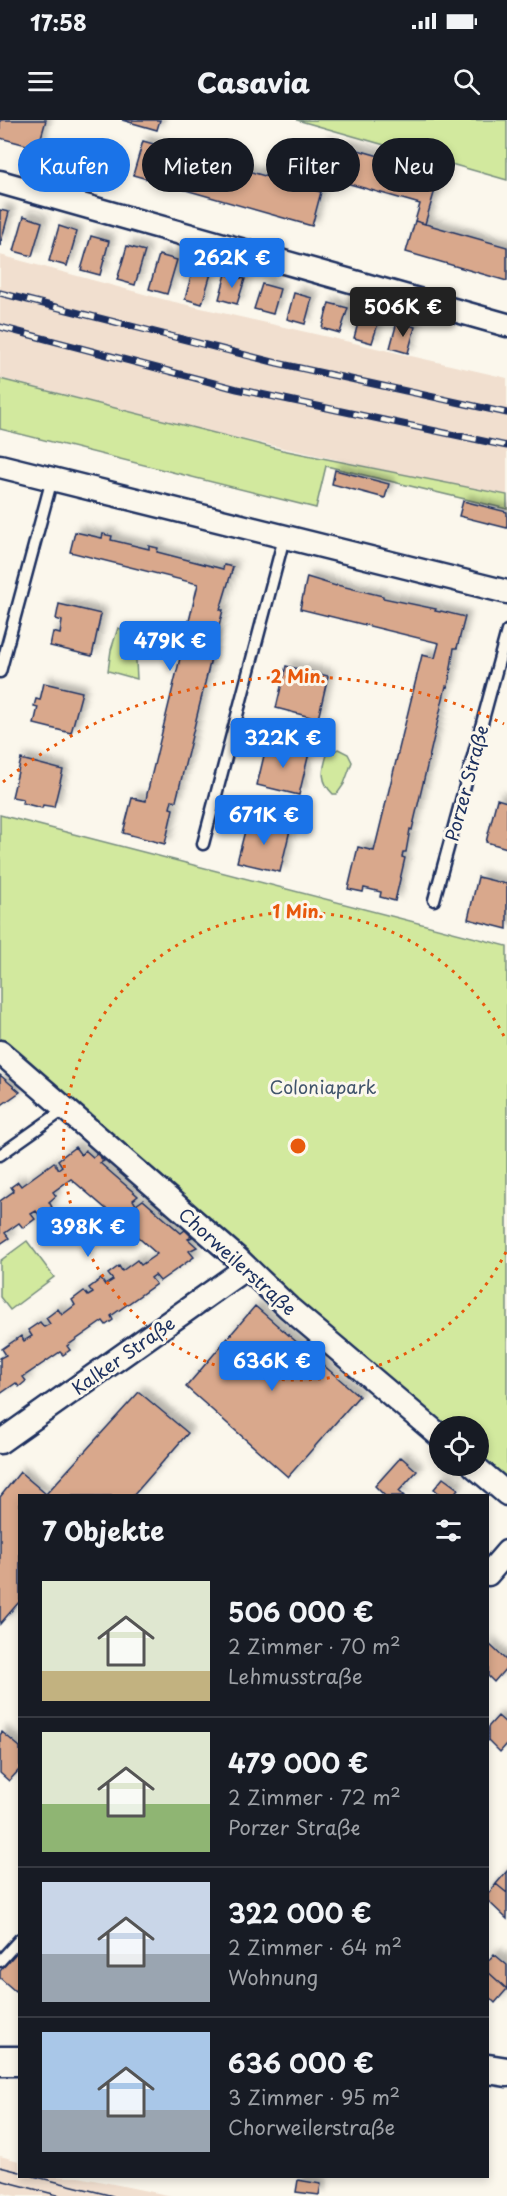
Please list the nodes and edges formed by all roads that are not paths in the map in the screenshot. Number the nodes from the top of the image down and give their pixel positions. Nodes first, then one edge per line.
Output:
1 (0, 182) edge
2 (507, 325) edge
3 (0, 466) edge
4 (52, 479) junction
5 (284, 537) junction
6 (507, 592) edge
7 (507, 631) edge
8 (0, 672) edge
9 (203, 844) dead end
10 (434, 900) dead end
11 (0, 1052) edge
12 (65, 1109) junction
13 (0, 1155) edge
14 (246, 1268) junction
15 (429, 1427) edge
16 (0, 1442) edge
17 (486, 1476) edge
18 (507, 1494) edge
19 (507, 1552) edge
20 (489, 1573) edge
21 (18, 1941) edge
22 (0, 1961) edge
23 (0, 2061) edge
24 (18, 2061) edge
25 (489, 2069) edge
26 (507, 2072) edge

1 - 2 street
3 - 4 street
4 - 5 street
4 - 8 lane
5 - 6 street
5 - 9 lane
7 - 10 lane, Porzer Straße
11 - 12 street, Chorweilerstraße
12 - 13 lane
12 - 14 street, Chorweilerstraße
14 - 15 street, Chorweilerstraße
14 - 16 street, Kalker Straße
17 - 18 street
19 - 20 street
21 - 22 lane
23 - 24 street
25 - 26 street

